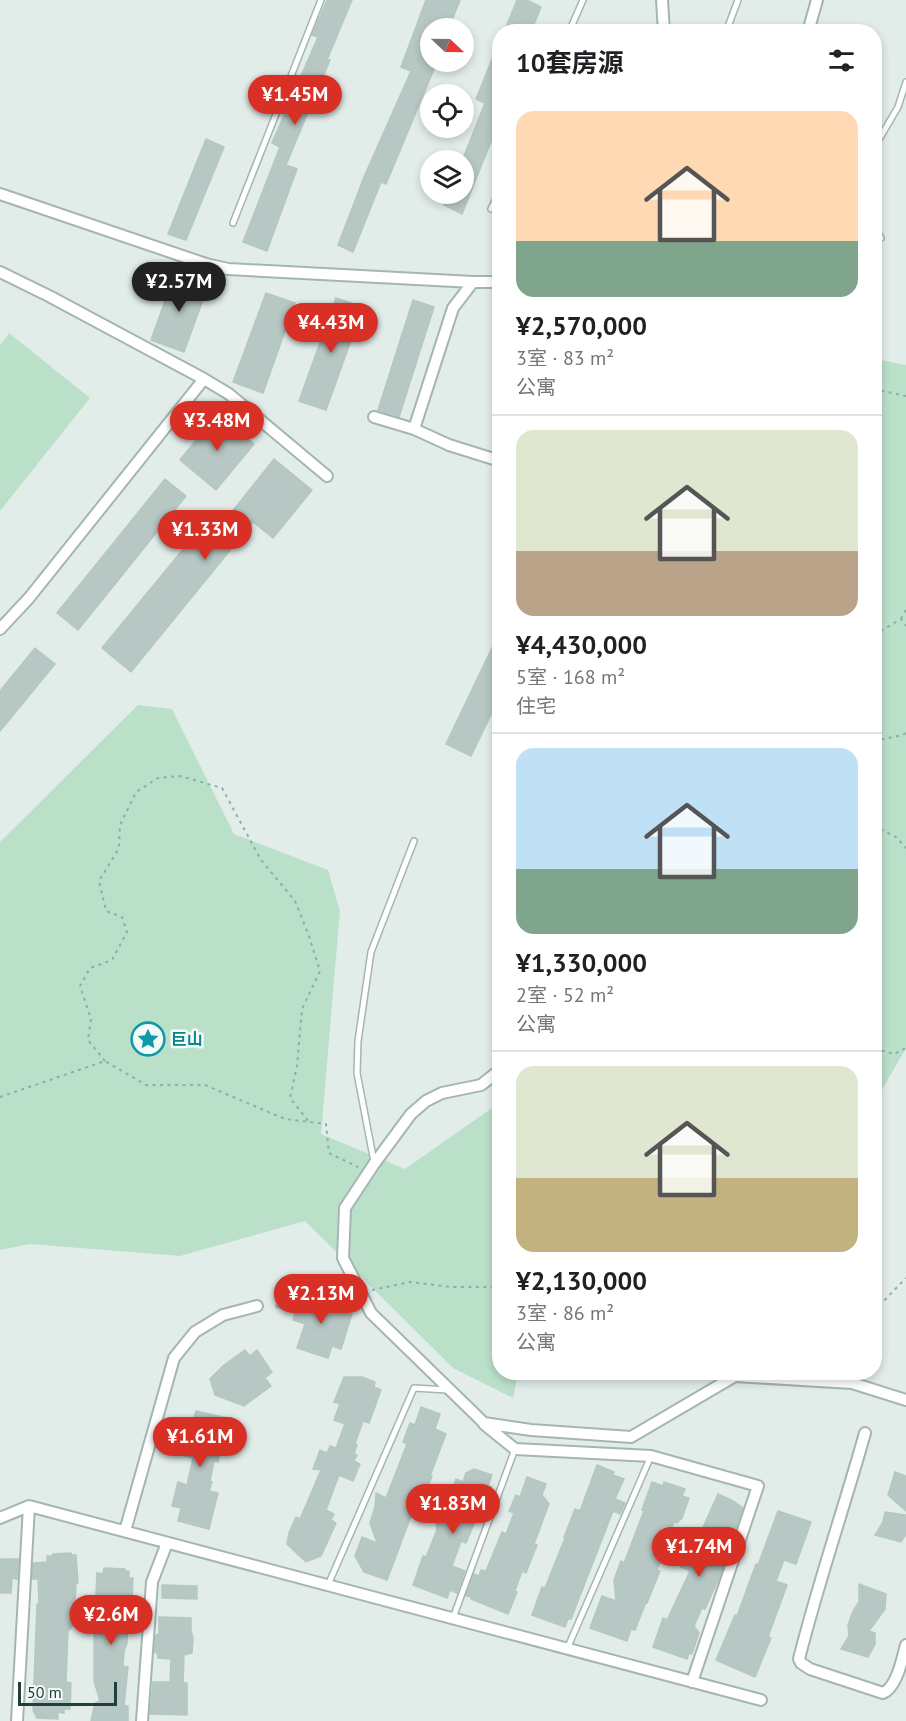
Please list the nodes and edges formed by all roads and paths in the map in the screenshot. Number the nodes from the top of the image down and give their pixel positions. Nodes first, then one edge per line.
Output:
1 (321, 0) edge
2 (583, 0) edge
3 (662, 0) edge
4 (738, 0) edge
5 (817, 0) edge
6 (572, 24) edge
7 (664, 24) edge
8 (729, 24) edge
9 (810, 24) edge
10 (906, 82) edge
11 (882, 134) edge
12 (0, 194) edge
13 (233, 223) dead end
14 (0, 272) edge
15 (473, 282) junction
16 (492, 282) edge
17 (204, 379) junction
18 (882, 391) edge
19 (906, 396) edge
20 (374, 417) dead end
21 (414, 429) junction
22 (492, 458) edge
23 (327, 476) dead end
24 (906, 610) edge
25 (902, 619) junction
26 (906, 626) edge
27 (0, 629) edge
28 (882, 630) edge
29 (906, 733) edge
30 (882, 739) edge
31 (882, 830) edge
32 (414, 841) dead end
33 (906, 848) edge
34 (906, 1048) edge
35 (882, 1051) edge
36 (105, 1061) junction
37 (492, 1076) edge
38 (0, 1097) edge
39 (309, 1122) junction
40 (371, 1168) junction
41 (906, 1278) edge
42 (492, 1287) edge
43 (360, 1292) junction
44 (882, 1303) edge
45 (257, 1306) dead end
46 (728, 1380) edge
47 (802, 1380) edge
48 (450, 1390) junction
49 (906, 1400) edge
50 (484, 1423) junction
51 (865, 1433) dead end
52 (515, 1449) junction
53 (651, 1456) junction
54 (30, 1506) junction
55 (0, 1518) edge
56 (125, 1532) junction
57 (167, 1543) junction
58 (328, 1585) junction
59 (453, 1618) junction
60 (906, 1645) edge
61 (567, 1649) junction
62 (692, 1682) junction
63 (761, 1700) dead end
64 (17, 1721) edge
65 (142, 1721) edge

1 - 13 lane
2 - 6 lane
3 - 7 street
4 - 8 lane
5 - 9 street
10 - 11 lane
12 - 15 street
14 - 17 street
15 - 16 street
15 - 21 street
17 - 23 street
17 - 27 street
18 - 19 path
20 - 21 street
21 - 22 street
24 - 25 path
25 - 26 path
25 - 28 path
29 - 30 path
31 - 33 path
32 - 40 lane
34 - 35 path
36 - 38 path
36 - 39 path
36 - 39 path
37 - 40 street
39 - 40 path
40 - 43 street
41 - 44 path
42 - 43 path
43 - 48 street
45 - 56 street
46 - 50 street
47 - 49 street
48 - 50 street
48 - 58 lane
50 - 52 street
51 - 60 street
52 - 53 street
52 - 59 lane
53 - 61 lane
53 - 62 street
54 - 55 street
54 - 56 street
54 - 64 street
56 - 57 street
57 - 58 street
57 - 65 street
58 - 59 street
59 - 61 street
61 - 62 street
62 - 63 street

